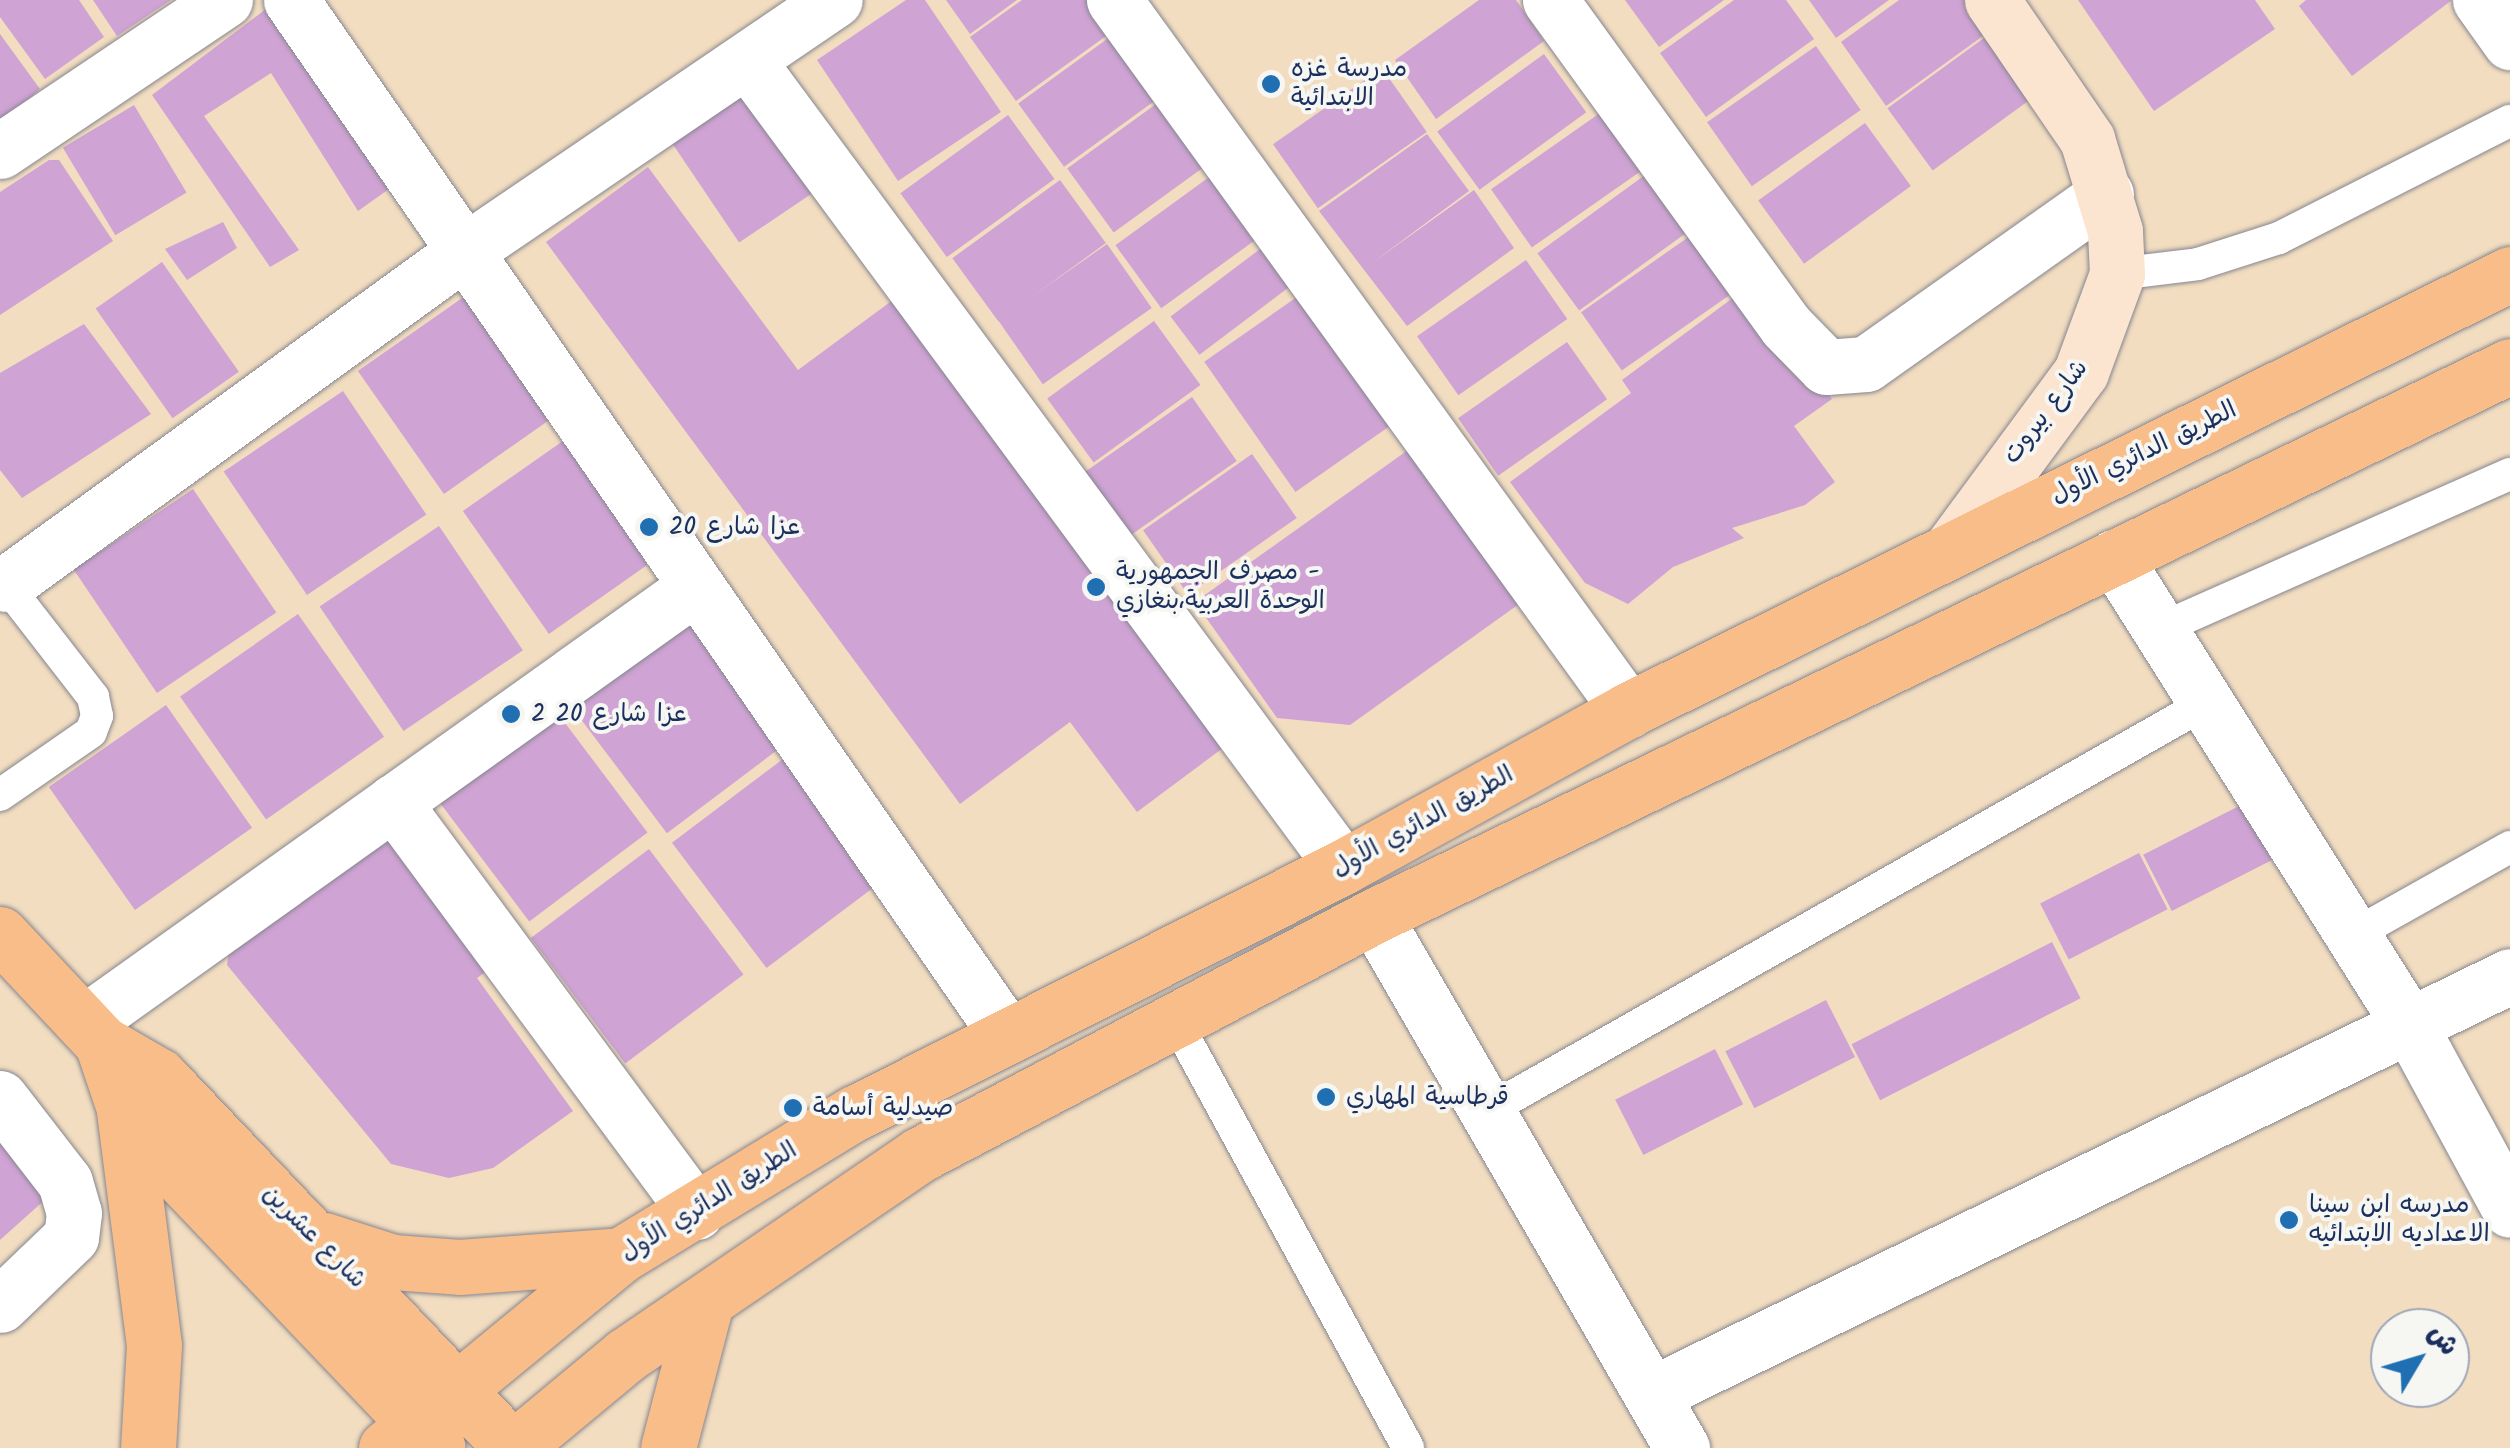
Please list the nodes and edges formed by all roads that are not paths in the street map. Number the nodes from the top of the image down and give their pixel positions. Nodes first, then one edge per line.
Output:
1 (224, 0) edge
2 (291, 0) edge
3 (835, 0) edge
4 (1114, 0) edge
5 (1550, 0) edge
6 (1992, 0) edge
7 (2480, 0) edge
8 (2510, 42) edge
9 (747, 60) junction
10 (2510, 122) edge
11 (0, 152) edge
12 (2106, 194) junction
13 (466, 251) junction
14 (2117, 274) junction
15 (2510, 274) edge
16 (2510, 366) edge
17 (2510, 474) edge
18 (1952, 548) junction
19 (2114, 557) junction
20 (3, 580) edge
21 (690, 590) junction
22 (2160, 630) junction
23 (2206, 703) junction
24 (1628, 710) junction
25 (0, 795) edge
26 (393, 802) junction
27 (2510, 847) edge
28 (1343, 867) junction
29 (1374, 916) junction
30 (0, 934) edge
31 (2352, 935) junction
32 (2510, 976) edge
33 (1175, 1020) junction
34 (2410, 1026) junction
35 (1004, 1031) junction
36 (93, 1033) junction
37 (0, 1098) edge
38 (124, 1108) junction
39 (1487, 1111) junction
40 (2510, 1210) edge
41 (696, 1212) junction
42 (320, 1238) junction
43 (622, 1255) junction
44 (706, 1302) junction
45 (0, 1305) edge
46 (456, 1386) junction
47 (1652, 1394) junction
48 (413, 1439) edge
49 (148, 1448) edge
50 (513, 1448) edge
51 (668, 1448) edge
52 (1408, 1448) edge
53 (1682, 1448) edge

1 - 11 street
2 - 13 street
3 - 9 street
4 - 24 street
5 - 12 street
6 - 12 street, شارع بيروت
7 - 8 street
9 - 13 street
9 - 28 street
10 - 14 lane
12 - 14 street, شارع بيروت
13 - 20 street
13 - 21 street
14 - 18 street, شارع بيروت
15 - 18 main road, الطريق الدائري الأول
16 - 19 main road
17 - 22 lane
18 - 24 main road, الطريق الدائري الأول
19 - 22 street
19 - 29 main road
20 - 25 lane
21 - 26 street
21 - 35 street
22 - 23 street
23 - 31 street
23 - 39 lane
24 - 28 main road, الطريق الدائري الأول
26 - 36 street
26 - 41 street
27 - 31 lane
28 - 35 main road, الطريق الدائري الأول
29 - 33 main road
29 - 39 street
30 - 36 main road, شارع عشرين
31 - 34 street
32 - 34 street
33 - 44 main road
33 - 52 lane
34 - 40 street
34 - 47 street
35 - 41 main road, الطريق الدائري الأول
36 - 38 main road, شارع عشرين
36 - 42 main road, شارع عشرين
37 - 45 street
38 - 48 main road, شارع عشرين
38 - 49 main road
39 - 47 street
41 - 43 main road, الطريق الدائري الأول
42 - 43 main road
42 - 46 main road, شارع عشرين
43 - 46 main road, الطريق الدائري الأول
44 - 50 main road
44 - 51 main road
46 - 48 main road, الطريق الدائري الأول
46 - 50 main road, شارع عشرين
47 - 53 street

